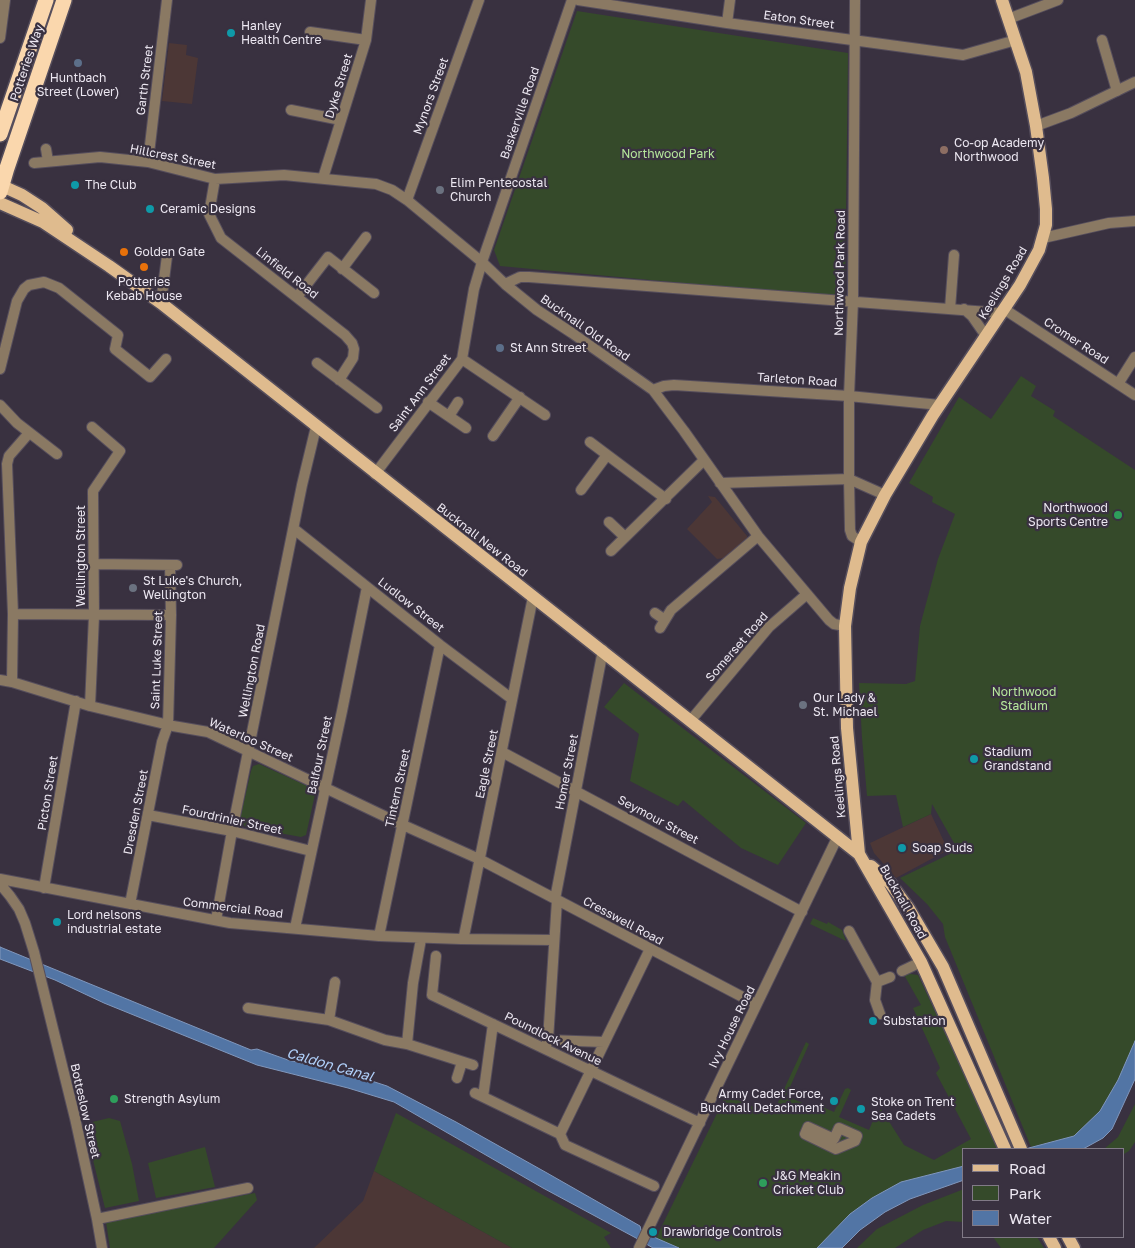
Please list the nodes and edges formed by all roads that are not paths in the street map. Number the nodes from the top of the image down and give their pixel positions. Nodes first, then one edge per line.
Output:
1 (5, 0) edge
2 (46, 0) edge
3 (64, 0) edge
4 (166, 0) edge
5 (371, 0) edge
6 (479, 0) edge
7 (572, 0) edge
8 (578, 0) edge
9 (730, 0) edge
10 (855, 0) edge
11 (1002, 0) edge
12 (1058, 0) edge
13 (1008, 18) junction
14 (727, 23) junction
15 (310, 32) dead end
16 (0, 38) edge
17 (366, 40) junction
18 (855, 40) junction
19 (1016, 40) junction
20 (1102, 40) dead end
21 (1135, 82) edge
22 (1117, 91) junction
23 (291, 110) dead end
24 (341, 120) junction
25 (1036, 126) junction
26 (0, 134) edge
27 (46, 149) dead end
28 (48, 161) junction
29 (148, 162) junction
30 (34, 163) dead end
31 (323, 178) junction
32 (215, 179) junction
33 (233, 179) joint
34 (1, 187) edge
35 (407, 200) junction
36 (0, 203) edge
37 (1135, 221) edge
38 (366, 237) dead end
39 (1043, 238) junction
40 (954, 255) dead end
41 (167, 256) dead end
42 (482, 262) junction
43 (109, 266) junction
44 (342, 268) junction
45 (505, 284) junction
46 (374, 294) dead end
47 (297, 297) junction
48 (853, 301) junction
49 (161, 303) junction
50 (950, 309) junction
51 (1003, 311) junction
52 (975, 313) junction
53 (986, 336) junction
54 (1135, 357) edge
55 (462, 359) junction
56 (166, 360) dead end
57 (317, 364) dead end
58 (0, 369) edge
59 (339, 380) junction
60 (1118, 384) junction
61 (653, 390) junction
62 (1135, 395) edge
63 (849, 396) junction
64 (520, 397) junction
65 (428, 402) junction
66 (458, 402) dead end
67 (0, 405) edge
68 (940, 405) junction
69 (377, 408) dead end
70 (545, 415) dead end
71 (449, 416) junction
72 (92, 427) dead end
73 (316, 427) junction
74 (466, 428) dead end
75 (29, 433) junction
76 (494, 436) dead end
77 (590, 442) dead end
78 (57, 454) dead end
79 (607, 455) junction
80 (704, 460) junction
81 (375, 474) junction
82 (849, 479) junction
83 (720, 483) junction
84 (580, 490) dead end
85 (885, 495) junction
86 (666, 498) junction
87 (609, 522) dead end
88 (294, 529) junction
89 (758, 536) junction
90 (625, 537) junction
91 (861, 542) junction
92 (611, 551) dead end
93 (93, 564) junction
94 (367, 587) junction
95 (807, 594) junction
96 (533, 597) junction
97 (655, 613) dead end
98 (13, 614) junction
99 (94, 616) junction
100 (172, 616) junction
101 (845, 626) junction
102 (440, 645) junction
103 (603, 650) junction
104 (0, 680) edge
105 (12, 682) junction
106 (512, 700) junction
107 (76, 701) junction
108 (90, 706) junction
109 (691, 720) junction
110 (168, 725) junction
111 (249, 751) junction
112 (502, 752) junction
113 (325, 788) junction
114 (576, 791) junction
115 (148, 815) junction
116 (403, 825) junction
117 (232, 831) junction
118 (838, 836) junction
119 (311, 850) junction
120 (861, 857) junction
121 (479, 859) junction
122 (0, 879) edge
123 (0, 884) edge
124 (44, 888) junction
125 (556, 899) junction
126 (130, 904) junction
127 (802, 912) junction
128 (216, 920) junction
129 (295, 928) junction
130 (849, 931) dead end
131 (379, 936) junction
132 (463, 938) junction
133 (421, 939) junction
134 (554, 940) junction
135 (650, 949) junction
136 (436, 956) dead end
137 (920, 962) junction
138 (902, 970) dead end
139 (890, 977) dead end
140 (335, 982) dead end
141 (878, 982) junction
142 (756, 1004) junction
143 (248, 1008) dead end
144 (880, 1014) dead end
145 (329, 1020) junction
146 (494, 1024) junction
147 (604, 1042) junction
148 (406, 1044) junction
149 (546, 1044) junction
150 (462, 1062) junction
151 (473, 1065) dead end
152 (590, 1071) junction
153 (457, 1078) dead end
154 (700, 1122) junction
155 (839, 1128) joint
156 (560, 1134) junction
157 (1002, 1144) edge
158 (1020, 1148) edge
159 (654, 1186) dead end
160 (248, 1188) dead end
161 (97, 1219) junction
162 (102, 1248) edge
163 (639, 1248) edge

1 - 16 street
2 - 26 highway, Potteries Way
3 - 34 highway, Potteries Way
4 - 29 street, Garth Street
5 - 17 street, Dyke Street
6 - 35 street, Mynors Street
7 - 42 street, Baskerville Road
8 - 14 street, Eaton Street
9 - 14 street
10 - 18 street, Northwood Park Road
11 - 13 main road, Keelings Road
12 - 13 street
13 - 19 main road, Keelings Road
14 - 18 street, Eaton Street
15 - 17 street
17 - 24 street, Dyke Street
18 - 19 street, Eaton Street
18 - 48 street, Northwood Park Road
19 - 25 main road, Keelings Road
20 - 22 street
21 - 22 street
22 - 25 street
23 - 24 street
24 - 31 street, Dyke Street
25 - 39 main road, Keelings Road
27 - 28 street
28 - 29 street, Hillcrest Street
28 - 30 street, Hillcrest Street
29 - 32 street, Hillcrest Street
31 - 33 street, Bucknall Old Road
31 - 35 street, Bucknall Old Road
32 - 33 street, Hillcrest Street
32 - 47 street, Linfield Road
34 - 43 main road, Bucknall New Road
35 - 42 street, Bucknall Old Road
36 - 43 main road, Bucknall New Road
37 - 39 street
38 - 44 street
39 - 51 main road, Keelings Road
40 - 50 street
41 - 49 street
42 - 45 street, Bucknall Old Road
42 - 55 street, Saint Ann Street
43 - 49 main road, Bucknall New Road
44 - 46 street
44 - 47 street
45 - 48 street
45 - 61 street, Bucknall Old Road
47 - 59 street, Linfield Road
48 - 50 street
48 - 63 street, Northwood Park Road
49 - 73 main road, Bucknall New Road
50 - 52 street
51 - 52 street
51 - 53 main road, Keelings Road
51 - 60 street, Cromer Road
52 - 53 street
53 - 68 main road, Keelings Road
54 - 60 street
55 - 64 street
55 - 65 street, Saint Ann Street
56 - 58 street
57 - 59 street
59 - 69 street
60 - 62 street, Cromer Road
61 - 63 street, Tarleton Road
61 - 80 street, Bucknall Old Road
63 - 68 street, Tarleton Road
63 - 82 street, Northwood Park Road
64 - 70 street
64 - 76 street
65 - 71 street
65 - 81 street, Saint Ann Street
66 - 71 street
67 - 75 street
68 - 85 main road, Keelings Road
71 - 74 street
72 - 93 street, Wellington Street
73 - 81 main road, Bucknall New Road
73 - 88 street, Wellington Road
75 - 78 street
75 - 98 street
77 - 79 street
79 - 84 street
79 - 86 street
80 - 83 street, Bucknall Old Road
80 - 86 street
81 - 96 main road, Bucknall New Road
82 - 83 street
82 - 85 street
82 - 91 street, Northwood Park Road
83 - 89 street, Bucknall Old Road
85 - 91 main road, Keelings Road
86 - 90 street
87 - 90 street
88 - 94 street, Ludlow Street
88 - 111 street, Wellington Road
89 - 95 street, Bucknall Old Road
89 - 97 street
90 - 92 street
91 - 101 main road, Keelings Road
93 - 99 street, Wellington Street
93 - 100 street, Saint Luke Street
94 - 102 street, Ludlow Street
94 - 113 street, Balfour Street
95 - 101 street, Bucknall Old Road
95 - 109 street, Somerset Road
96 - 103 main road, Bucknall New Road
96 - 106 street, Eagle Street
98 - 99 street
98 - 105 street
99 - 100 street
99 - 108 street, Wellington Street
100 - 110 street, Saint Luke Street
101 - 120 main road, Keelings Road
102 - 106 street, Ludlow Street
102 - 116 street, Tintern Street
103 - 109 main road, Bucknall New Road
103 - 114 street, Homer Street
104 - 105 street, Waterloo Street
105 - 107 street, Waterloo Street
106 - 112 street, Eagle Street
107 - 108 street, Waterloo Street
107 - 124 street, Picton Street
108 - 110 street, Waterloo Street
109 - 118 main road, Bucknall New Road
110 - 111 street, Waterloo Street
110 - 115 street, Dresden Street
111 - 113 street, Waterloo Street
111 - 117 street, Wellington Road
112 - 114 street, Seymour Street
112 - 121 street, Eagle Street
113 - 116 street, Waterloo Street
113 - 119 street, Balfour Street
114 - 125 street, Homer Street
114 - 127 street, Seymour Street
115 - 117 street, Fourdrinier Street
115 - 126 street, Dresden Street
116 - 121 street, Waterloo Street
116 - 131 street, Tintern Street
117 - 119 street, Fourdrinier Street
117 - 128 street, Wellington Road
118 - 120 main road, Bucknall New Road
118 - 127 street, Ivy House Road
119 - 129 street, Balfour Street
120 - 137 main road, Bucknall Road
120 - 158 main road, Bucknall Road
121 - 125 street, Cresswell Road
121 - 132 street, Eagle Street
122 - 124 street, Commercial Road
123 - 161 street, Botteslow Street
124 - 126 street, Commercial Road
125 - 134 street, Homer Street
125 - 135 street, Cresswell Road
126 - 128 street, Commercial Road
127 - 142 street, Ivy House Road
128 - 129 street, Commercial Road
129 - 131 street, Commercial Road
130 - 141 street
131 - 133 street, Commercial Road
132 - 133 street, Commercial Road
132 - 134 street, Commercial Road
133 - 148 street
134 - 149 street, Homer Street
135 - 142 street, Cresswell Road
135 - 147 street
136 - 146 street, Poundlock Avenue
137 - 138 street
137 - 157 main road, Bucknall Road
139 - 141 street
140 - 145 street
141 - 144 street
142 - 154 street, Ivy House Road
143 - 145 street
145 - 148 street
146 - 149 street, Poundlock Avenue
146 - 156 street
147 - 149 street
147 - 152 street
148 - 150 street
149 - 152 street, Poundlock Avenue
150 - 151 street
150 - 153 street
152 - 154 street, Poundlock Avenue
152 - 156 street
154 - 163 street, Ivy House Road
155 - 155 street
156 - 159 street
160 - 161 street
161 - 162 street, Botteslow Street

